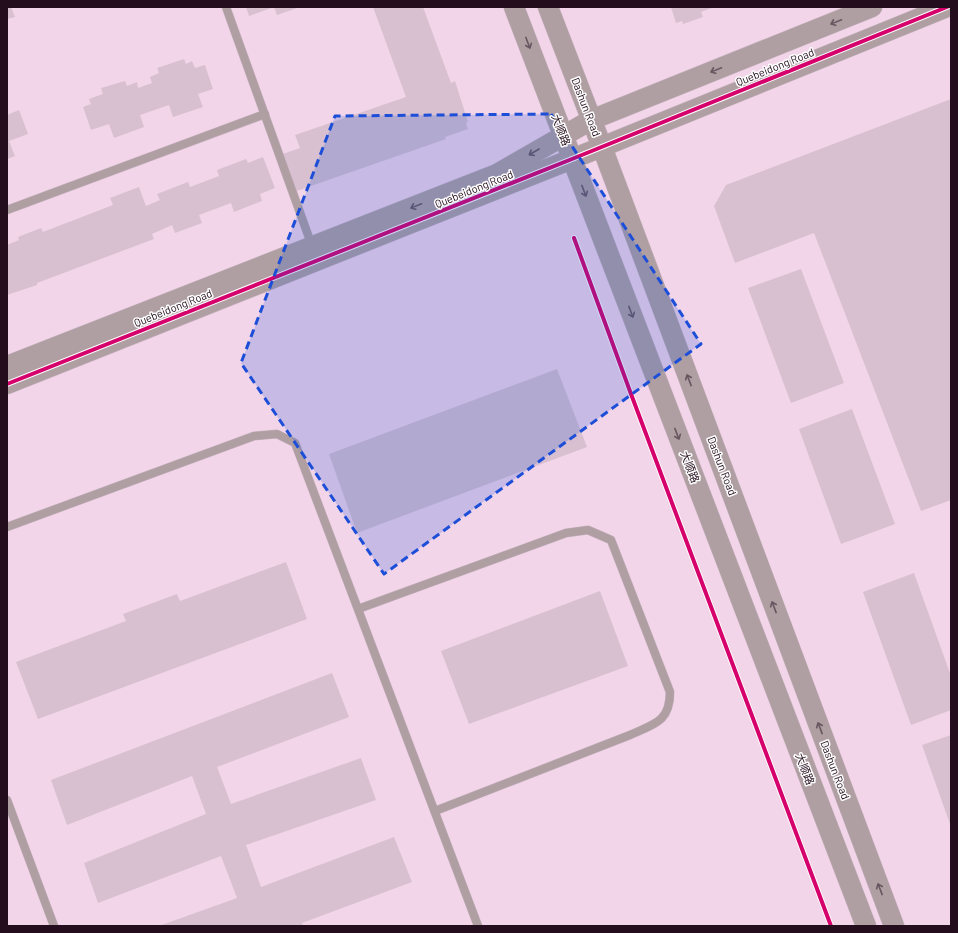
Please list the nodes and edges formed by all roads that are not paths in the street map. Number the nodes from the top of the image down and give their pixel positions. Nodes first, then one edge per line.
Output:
1 (226, 7) edge
2 (514, 7) edge
3 (548, 7) edge
4 (872, 7) edge
5 (947, 7) edge
6 (265, 114) junction
7 (591, 120) junction
8 (563, 135) junction
9 (602, 147) junction
10 (572, 159) junction
11 (7, 210) edge
12 (312, 246) junction
13 (7, 366) edge
14 (7, 384) edge
15 (7, 527) edge
16 (358, 609) junction
17 (7, 800) edge
18 (435, 811) junction
19 (54, 926) edge
20 (478, 926) edge
21 (866, 926) edge
22 (894, 926) edge

1 - 6 lane
2 -> 8 street, 大顺路
3 - 7 street, Dashun Road
4 -> 7 street, Quebeidong Road
5 - 9 street, Quebeidong Road
6 - 11 lane
6 - 12 lane
7 - 8 street, Quebeidong Road
7 - 9 street, Dashun Road
8 - 10 street, 大顺路
8 -> 12 street, Quebeidong Road
9 - 10 street, Quebeidong Road
22 -> 9 street, Dashun Road
10 - 14 street, Quebeidong Road
10 -> 21 street, 大顺路
12 - 13 street, Quebeidong Road
15 - 16 lane
16 - 18 lane
16 - 18 lane
17 - 19 lane
18 - 20 lane

